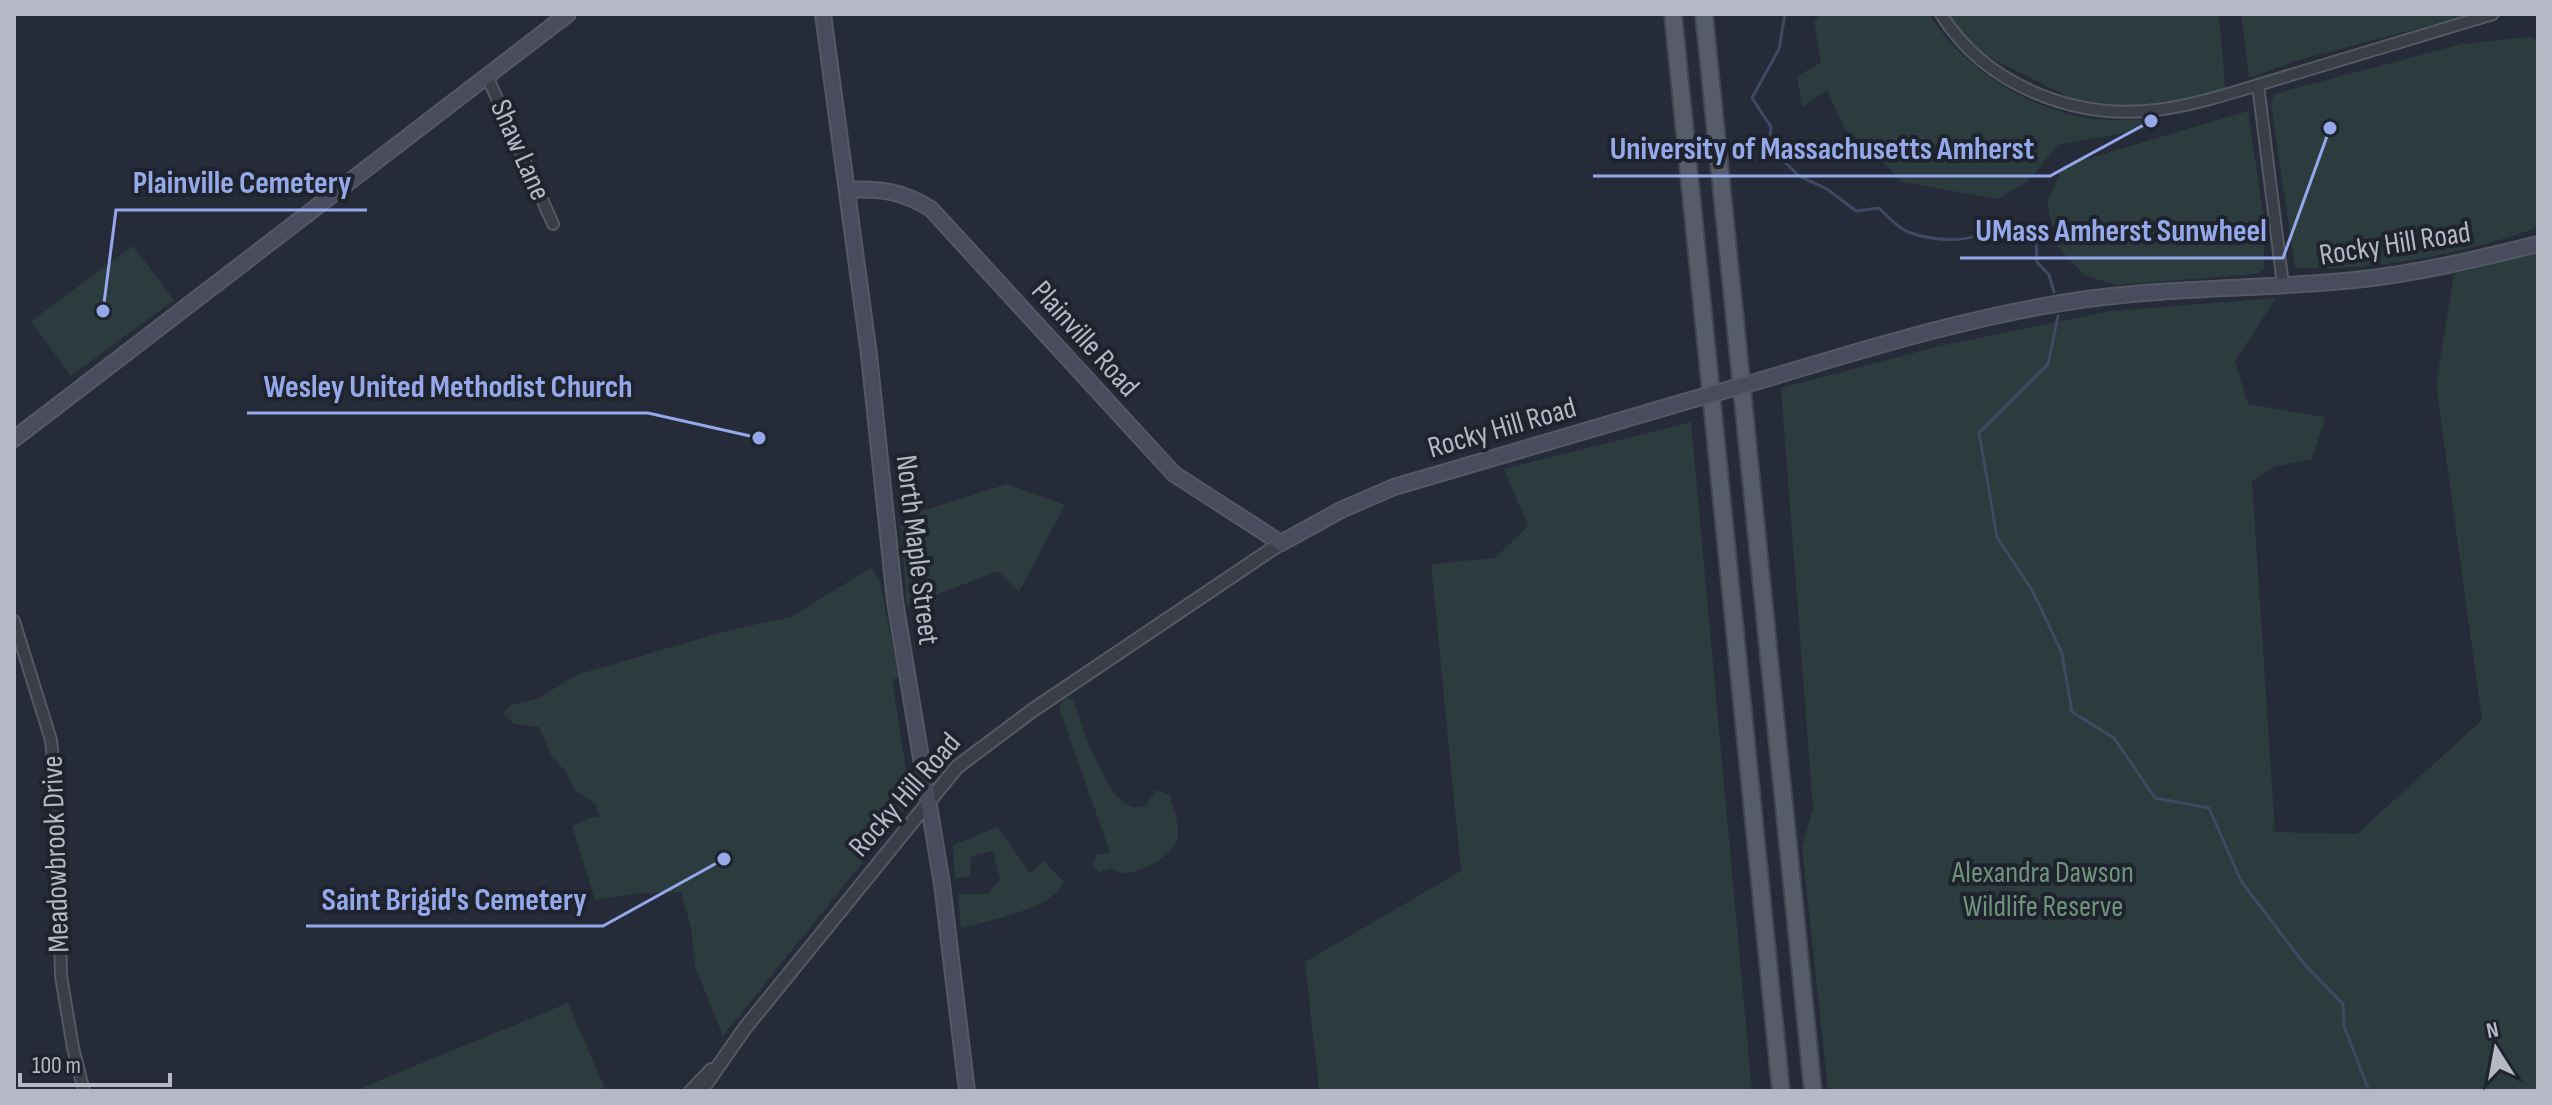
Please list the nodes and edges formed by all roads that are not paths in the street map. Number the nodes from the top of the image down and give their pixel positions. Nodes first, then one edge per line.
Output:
1 (568, 14) edge
2 (823, 14) edge
3 (1673, 14) edge
4 (1704, 14) edge
5 (1941, 14) edge
6 (2493, 14) edge
7 (487, 76) junction
8 (2258, 85) junction
9 (847, 190) junction
10 (553, 224) dead end
11 (2538, 244) edge
12 (2283, 285) junction
13 (14, 439) edge
14 (1281, 543) junction
15 (14, 621) edge
16 (928, 799) junction
17 (722, 1057) junction
18 (84, 1091) edge
19 (690, 1091) edge
20 (701, 1091) edge
21 (967, 1091) edge
22 (1781, 1091) edge
23 (1813, 1091) edge

1 - 7 main road
2 - 9 main road, North Maple Street
3 - 22 main road
4 - 23 main road
5 - 8 street
6 - 8 street
7 - 10 street, Shaw Lane
7 - 13 main road
8 - 12 street
9 - 14 main road, Plainville Road
9 - 16 main road, North Maple Street
11 - 12 main road, Rocky Hill Road
12 - 14 main road, Rocky Hill Road, bridge
14 - 16 street, Rocky Hill Road
15 - 18 street, Meadowbrook Drive
16 - 17 street, Rocky Hill Road
16 - 21 main road, North Maple Street
17 - 19 street
17 - 20 street, Rocky Hill Road

